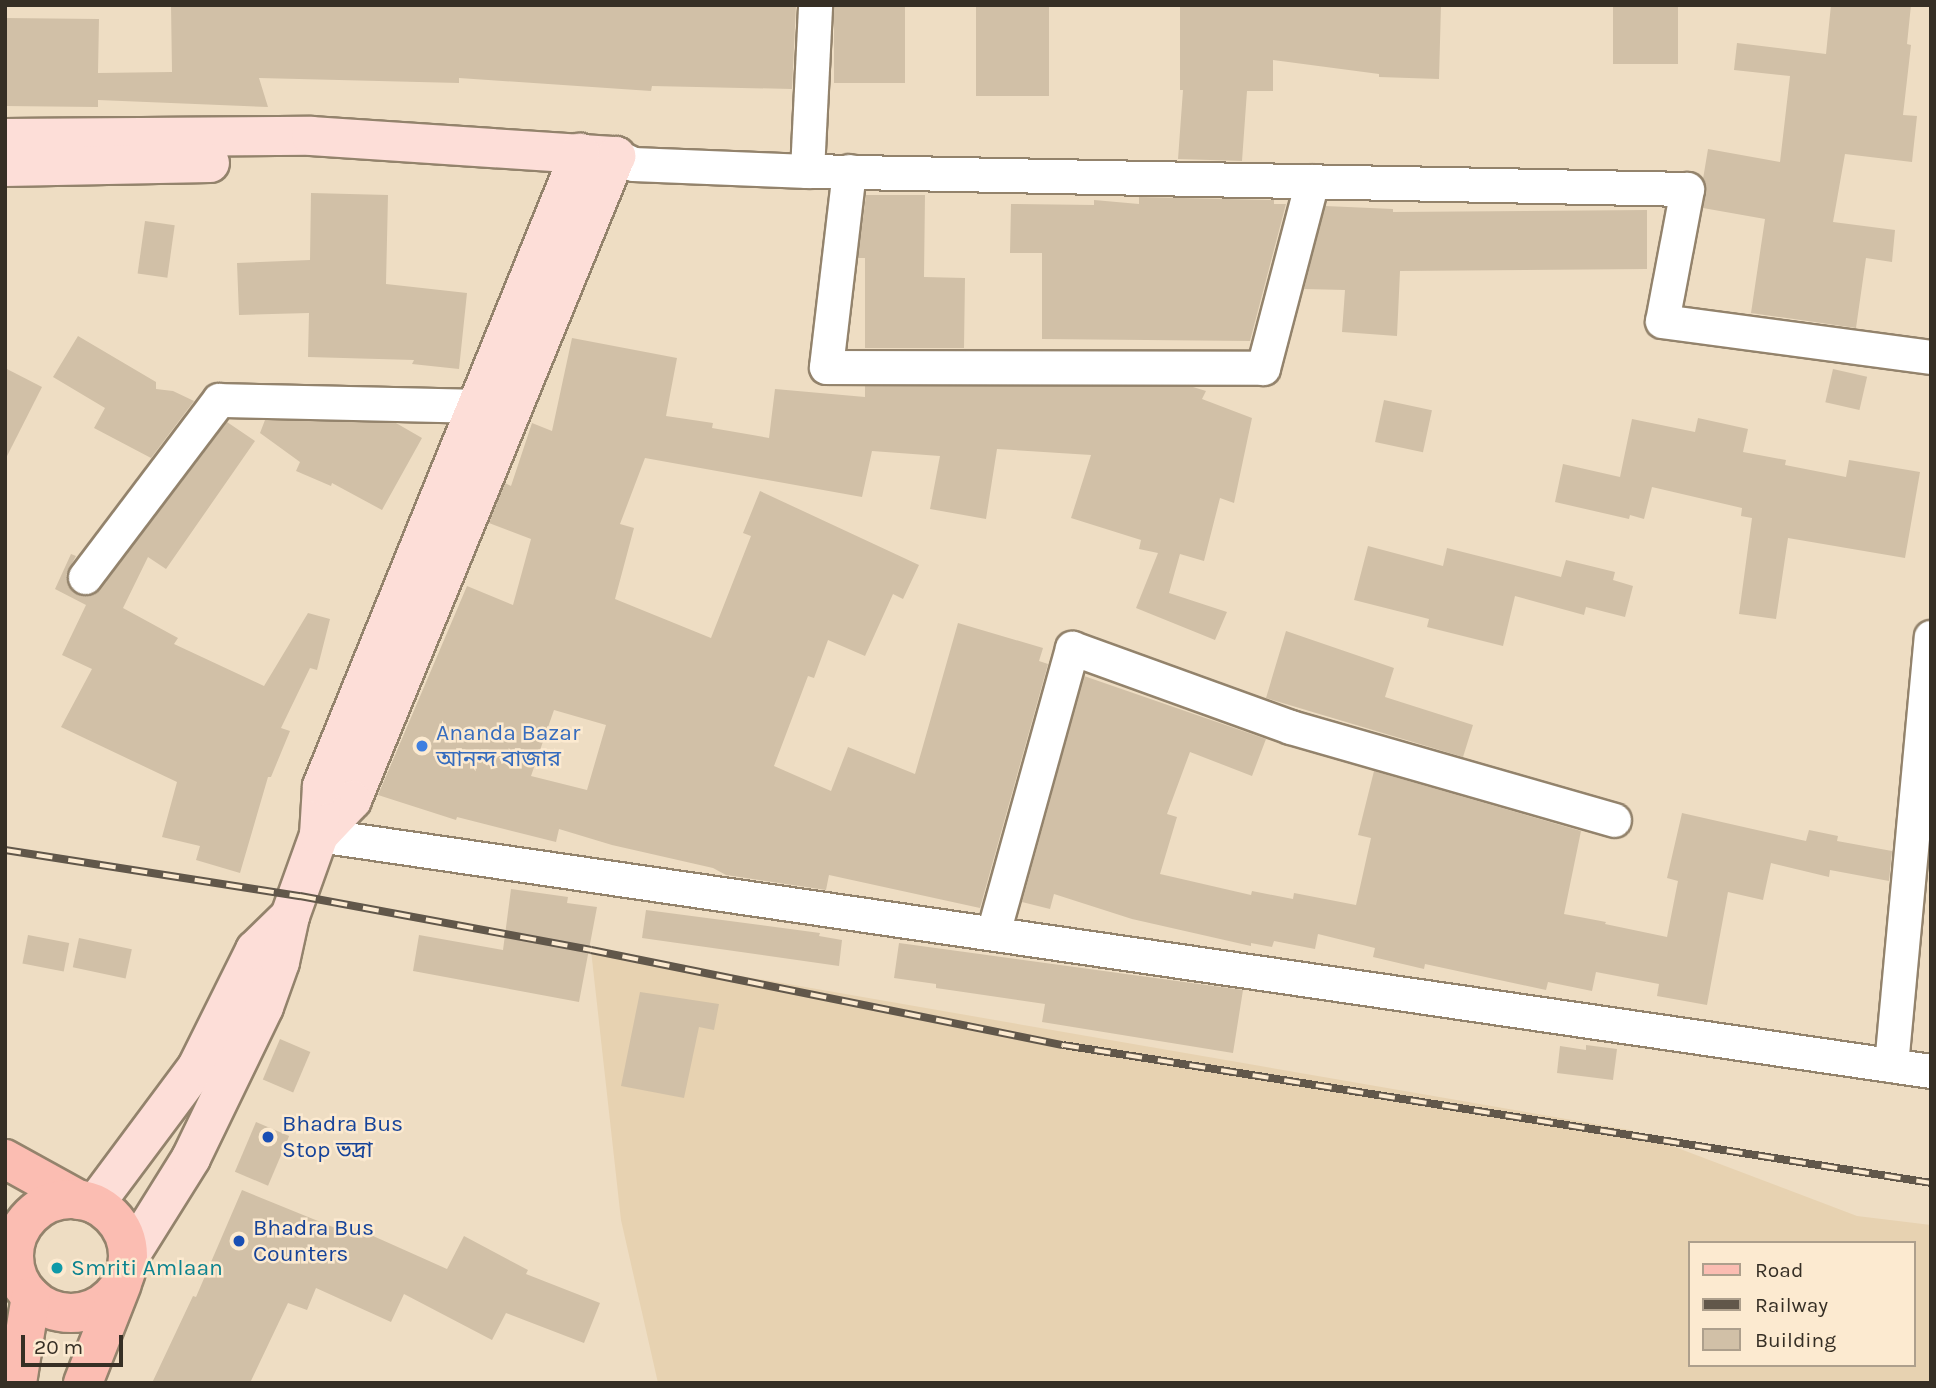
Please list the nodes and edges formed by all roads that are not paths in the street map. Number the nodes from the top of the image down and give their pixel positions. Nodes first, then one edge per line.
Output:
1 (815, 5) edge
2 (5, 138) edge
3 (602, 165) junction
4 (5, 167) edge
5 (807, 171) junction
6 (849, 171) junction
7 (1312, 181) junction
8 (1931, 357) edge
9 (477, 406) junction
10 (85, 577) dead end
11 (1931, 637) edge
12 (1614, 820) dead end
13 (319, 835) junction
14 (290, 916) junction
15 (993, 933) junction
16 (1891, 1065) junction
17 (1931, 1071) edge
18 (5, 1159) edge
19 (87, 1202) junction
20 (127, 1267) junction
21 (17, 1272) edge
22 (17, 1383) edge
23 (83, 1383) edge

1 - 5 street
2 - 3 main road
3 - 4 main road
3 - 5 street
3 - 9 main road
3 - 13 main road
5 - 6 street
6 - 7 street
6 - 7 street
7 - 8 street
9 - 10 street
9 - 13 main road
11 - 16 street
12 - 15 street
13 - 14 main road
13 - 15 street
14 - 19 main road
14 - 20 main road
15 - 16 street
16 - 17 street
18 - 19 main road
19 - 20 main road
19 - 21 main road
20 - 21 main road
20 - 23 main road
21 - 22 main road

